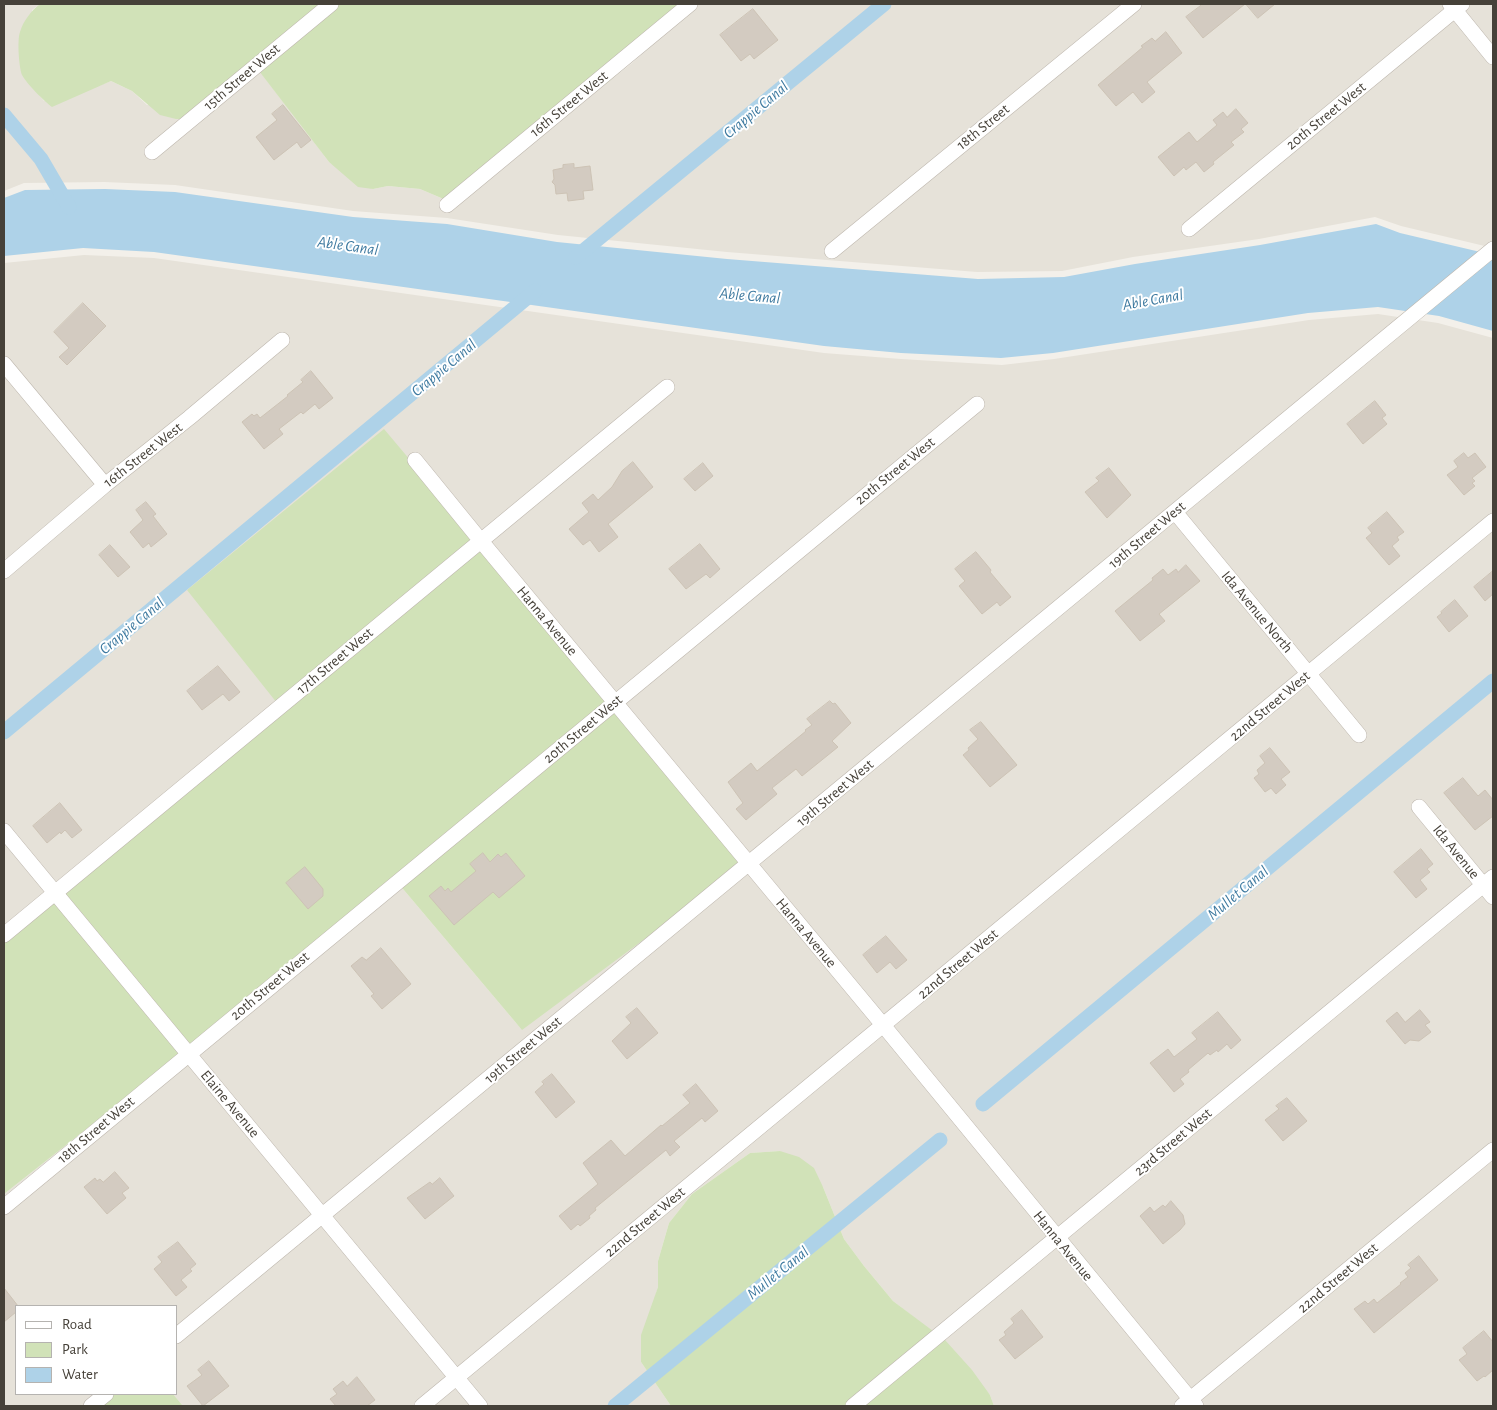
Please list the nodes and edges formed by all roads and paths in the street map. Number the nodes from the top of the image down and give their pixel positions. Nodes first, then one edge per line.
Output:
1 (331, 4) edge
2 (690, 4) edge
3 (1134, 4) edge
4 (1456, 6) edge
5 (1493, 57) edge
6 (152, 152) dead end
7 (447, 204) dead end
8 (1189, 229) dead end
9 (1493, 249) edge
10 (832, 251) dead end
11 (282, 340) dead end
12 (4, 364) edge
13 (667, 387) dead end
14 (977, 404) dead end
15 (415, 460) dead end
16 (105, 485) junction
17 (1174, 512) junction
18 (1493, 521) edge
19 (480, 541) junction
20 (4, 571) edge
21 (1308, 674) junction
22 (615, 702) junction
23 (1359, 735) dead end
24 (1419, 807) dead end
25 (4, 831) edge
26 (748, 864) junction
27 (1490, 887) edge
28 (55, 893) junction
29 (4, 935) edge
30 (883, 1025) junction
31 (188, 1054) junction
32 (1493, 1150) edge
33 (4, 1207) edge
34 (322, 1216) junction
35 (1057, 1238) junction
36 (178, 1334) edge
37 (456, 1378) junction
38 (105, 1395) edge
39 (1190, 1404) edge
40 (91, 1406) edge
41 (422, 1406) edge
42 (480, 1406) edge
43 (853, 1406) edge

1 - 6 street, 15th Street West
2 - 7 street, 16th Street West
3 - 10 street, 18th Street
4 - 5 street
4 - 8 street, 20th Street West
9 - 17 street, 19th Street West
11 - 16 street, 16th Street West
12 - 16 street
13 - 19 street, 17th Street West
14 - 22 street, 20th Street West
15 - 19 street, Hanna Avenue
16 - 20 street, 16th Street West
17 - 21 street, Ida Avenue North
17 - 26 street, 19th Street West
18 - 21 street, 22nd Street West
19 - 22 street, Hanna Avenue
19 - 28 street, 17th Street West
21 - 23 street, Ida Avenue North
21 - 30 street, 22nd Street West
22 - 26 street, Hanna Avenue
22 - 31 street, 20th Street West
24 - 27 street, Ida Avenue
25 - 28 street, Elaine Avenue
26 - 30 street, Hanna Avenue
26 - 34 street, 19th Street West
27 - 35 street, 23rd Street West
28 - 29 street, 17th Street West
28 - 31 street, Elaine Avenue
30 - 35 street, Hanna Avenue
30 - 37 street, 22nd Street West
31 - 33 street, 18th Street West
31 - 34 street, Elaine Avenue
32 - 39 street, 22nd Street West
34 - 36 street, 19th Street West
34 - 37 street, Elaine Avenue
35 - 39 street, Hanna Avenue
35 - 43 street, 23rd Street West
37 - 41 street, 22nd Street West
37 - 42 street, Elaine Avenue
38 - 40 street

